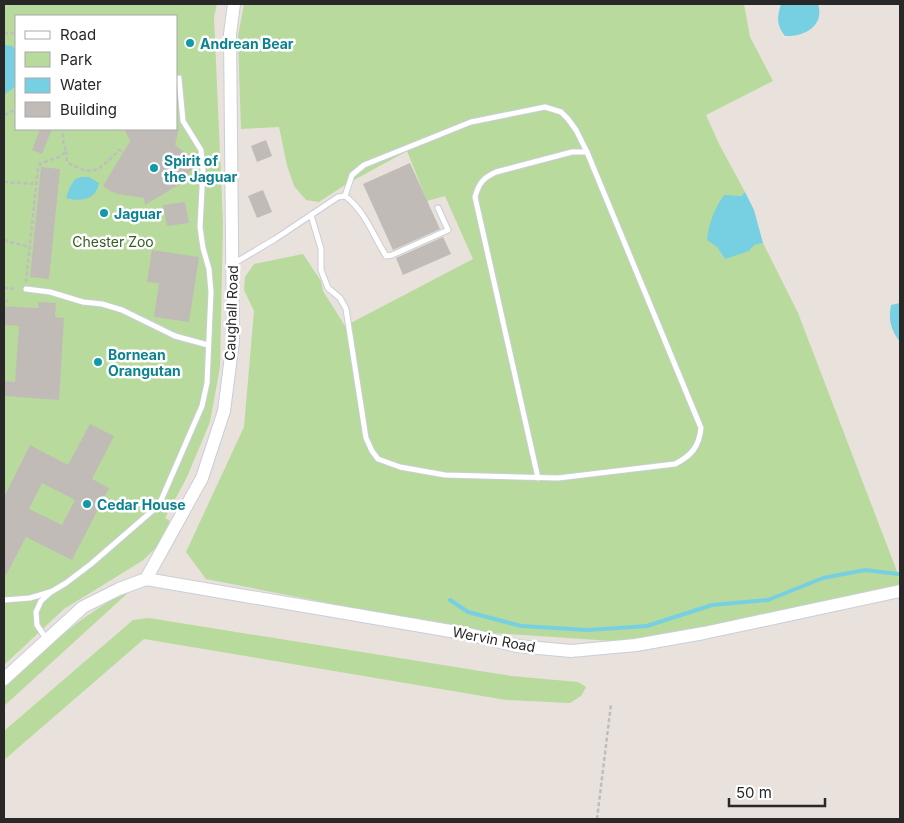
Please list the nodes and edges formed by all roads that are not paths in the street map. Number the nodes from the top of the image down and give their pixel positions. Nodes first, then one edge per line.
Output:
1 (234, 4) edge
2 (179, 78) dead end
3 (587, 152) junction
4 (345, 196) junction
5 (438, 208) dead end
6 (311, 215) junction
7 (233, 265) junction
8 (26, 289) road end
9 (208, 346) junction
10 (538, 478) junction
11 (146, 579) junction
12 (900, 591) edge
13 (51, 592) junction
14 (4, 600) edge
15 (47, 641) junction
16 (4, 679) edge

1 - 7 street, Caughall Road
2 - 9 lane
3 - 4 lane
3 - 10 lane
3 - 10 lane
4 - 5 lane
4 - 6 lane
6 - 7 lane
6 - 10 lane
7 - 11 street, Caughall Road
8 - 9 lane
9 - 13 lane
11 - 12 street, Wervin Road
11 - 15 street
13 - 14 lane
13 - 15 lane
15 - 16 street

